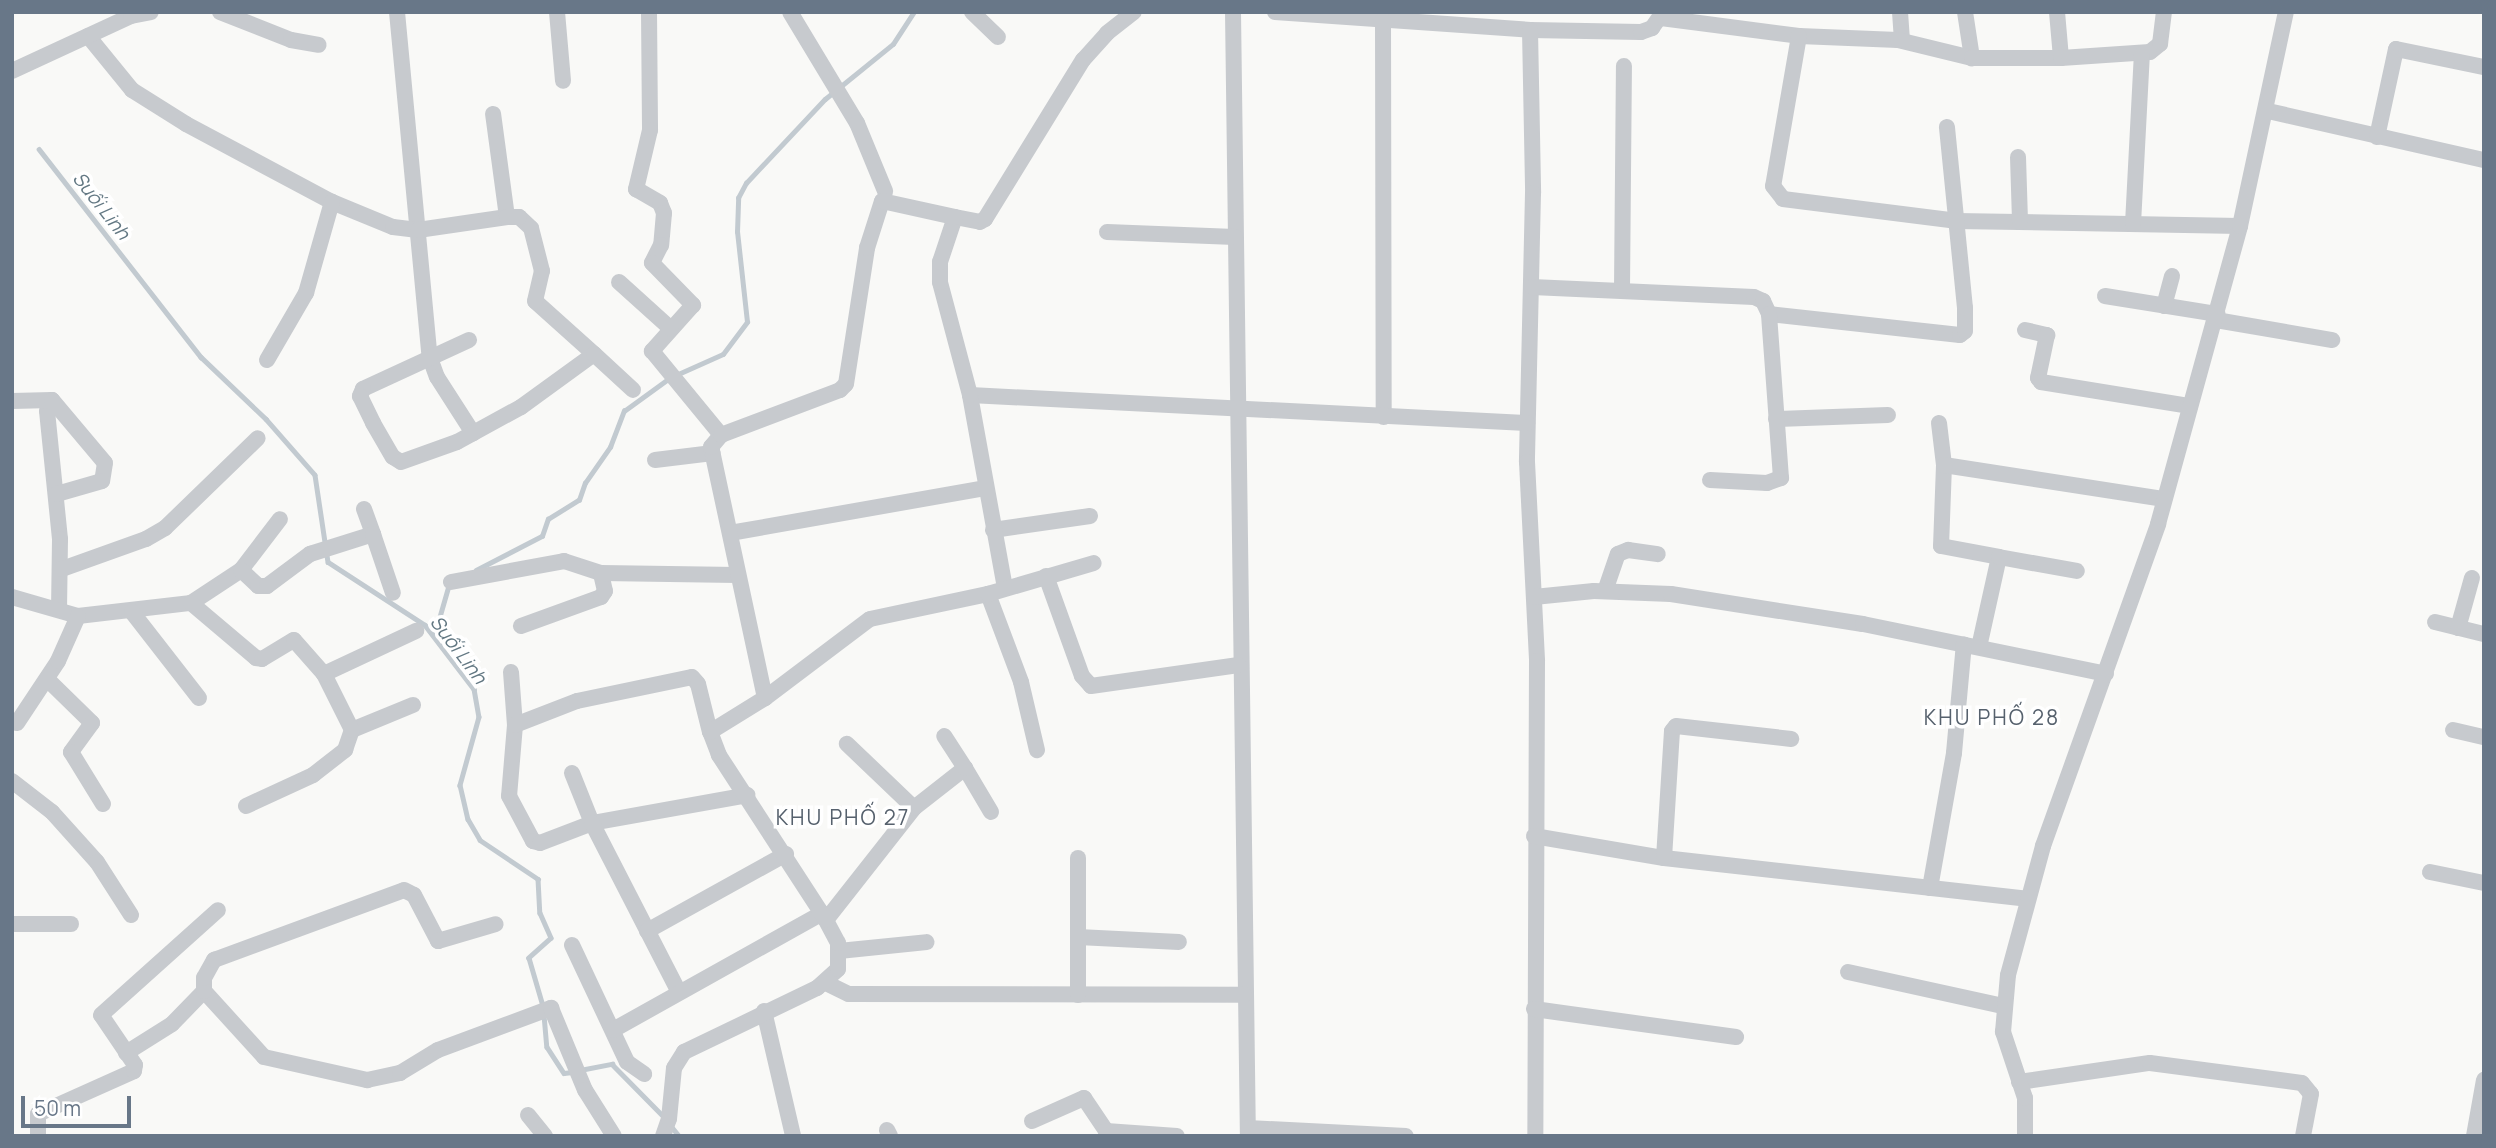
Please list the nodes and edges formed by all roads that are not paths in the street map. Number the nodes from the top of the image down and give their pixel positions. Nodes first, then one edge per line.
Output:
1 (152, 12) edge
2 (220, 12) edge
3 (397, 12) edge
4 (557, 12) edge
5 (649, 12) edge
6 (790, 12) edge
7 (972, 12) edge
8 (1134, 12) edge
9 (1233, 12) edge
10 (1276, 12) edge
11 (1900, 12) edge
12 (1965, 12) edge
13 (2057, 12) edge
14 (2164, 12) edge
15 (2286, 12) edge
16 (1662, 15) edge
17 (1383, 20) junction
18 (1531, 30) junction
19 (88, 36) junction
20 (1799, 36) junction
21 (998, 37) dead end
22 (1902, 40) junction
23 (319, 45) dead end
24 (2142, 54) junction
25 (1972, 58) junction
26 (2061, 58) junction
27 (1624, 66) dead end
28 (2484, 67) edge
29 (12, 71) edge
30 (563, 80) dead end
31 (2268, 111) junction
32 (493, 114) dead end
33 (1947, 127) dead end
34 (2378, 137) junction
35 (2018, 157) dead end
36 (2484, 160) edge
37 (885, 191) dead end
38 (332, 202) junction
39 (507, 216) junction
40 (955, 218) junction
41 (1956, 221) junction
42 (2020, 222) junction
43 (2133, 224) junction
44 (2240, 226) junction
45 (418, 230) junction
46 (1107, 232) dead end
47 (1235, 237) junction
48 (2172, 276) dead end
49 (619, 282) dead end
50 (1532, 287) junction
51 (1622, 289) junction
52 (2105, 296) dead end
53 (2164, 306) junction
54 (1769, 314) junction
55 (2217, 317) junction
56 (671, 329) junction
57 (2025, 331) dead end
58 (469, 340) dead end
59 (2332, 340) dead end
60 (594, 354) junction
61 (430, 358) junction
62 (267, 360) dead end
63 (633, 390) dead end
64 (970, 395) junction
65 (52, 400) junction
66 (12, 401) edge
67 (2190, 406) junction
68 (1240, 410) junction
69 (1888, 415) dead end
70 (1384, 417) junction
71 (1776, 419) junction
72 (1939, 423) dead end
73 (1527, 424) junction
74 (473, 433) junction
75 (720, 435) junction
76 (258, 438) dead end
77 (713, 453) junction
78 (656, 460) dead end
79 (1944, 465) junction
80 (1710, 480) dead end
81 (986, 488) junction
82 (57, 494) junction
83 (2164, 499) junction
84 (364, 509) dead end
85 (1090, 516) dead end
86 (280, 519) dead end
87 (993, 530) junction
88 (730, 533) junction
89 (373, 534) junction
90 (1658, 554) dead end
91 (1999, 557) junction
92 (1094, 564) dead end
93 (62, 569) junction
94 (241, 570) junction
95 (2077, 571) dead end
96 (601, 573) junction
97 (737, 575) junction
98 (1046, 576) junction
99 (2472, 578) dead end
100 (451, 582) dead end
101 (1005, 588) junction
102 (1605, 591) junction
103 (393, 593) dead end
104 (988, 594) junction
105 (12, 597) edge
106 (1534, 597) junction
107 (191, 603) junction
108 (59, 609) junction
109 (132, 612) junction
110 (78, 616) junction
111 (2435, 622) dead end
112 (520, 626) dead end
113 (2458, 628) junction
114 (416, 631) dead end
115 (2484, 634) edge
116 (1972, 645) junction
117 (1239, 664) junction
118 (511, 672) dead end
119 (324, 674) junction
120 (2106, 674) junction
121 (47, 679) junction
122 (199, 698) dead end
123 (765, 698) junction
124 (413, 705) dead end
125 (17, 723) dead end
126 (515, 725) junction
127 (352, 730) junction
128 (2453, 730) dead end
129 (710, 732) junction
130 (944, 736) dead end
131 (2484, 737) edge
132 (1791, 739) dead end
133 (847, 744) dead end
134 (1037, 750) dead end
135 (965, 768) junction
136 (572, 773) dead end
137 (12, 781) edge
138 (747, 795) junction
139 (103, 804) dead end
140 (246, 806) dead end
141 (914, 808) junction
142 (991, 812) dead end
143 (592, 823) junction
144 (1534, 836) junction
145 (786, 854) junction
146 (1078, 858) dead end
147 (1664, 858) junction
148 (2430, 872) dead end
149 (2484, 883) edge
150 (1930, 888) junction
151 (2026, 899) junction
152 (218, 910) dead end
153 (131, 915) dead end
154 (824, 916) junction
155 (12, 924) edge
156 (71, 924) dead end
157 (496, 924) dead end
158 (647, 930) junction
159 (1078, 937) junction
160 (927, 942) dead end
161 (1179, 943) dead end
162 (572, 945) dead end
163 (839, 951) junction
164 (1848, 972) dead end
165 (826, 983) junction
166 (204, 991) junction
167 (679, 992) junction
168 (1078, 995) junction
169 (1244, 995) junction
170 (2002, 1006) junction
171 (1534, 1009) junction
172 (764, 1011) junction
173 (613, 1030) junction
174 (1736, 1037) dead end
175 (126, 1053) junction
176 (645, 1074) dead end
177 (2484, 1080) edge
178 (2019, 1082) junction
179 (528, 1115) dead end
180 (1032, 1121) dead end
181 (1248, 1132) edge
182 (38, 1136) edge
183 (545, 1136) edge
184 (614, 1136) edge
185 (663, 1136) edge
186 (793, 1136) edge
187 (1177, 1136) edge
188 (1406, 1136) edge
189 (1535, 1136) edge
190 (2025, 1136) edge
191 (2303, 1136) edge
192 (2474, 1136) edge

1 - 19 street
2 - 23 street
3 - 45 street
4 - 30 street
5 - 56 street
6 - 37 street
7 - 21 street
8 - 40 street
9 - 47 street
10 - 17 street
11 - 22 street
12 - 25 street
13 - 26 street
14 - 24 street
15 - 31 street
16 - 18 street
16 - 20 street
17 - 18 street
17 - 70 street
18 - 50 street
19 - 29 street
19 - 38 street
20 - 22 street
20 - 41 street
22 - 25 street
24 - 26 street
24 - 43 street
25 - 26 street
27 - 51 street
28 - 34 street
31 - 34 street
31 - 44 street
32 - 39 street
33 - 41 street
34 - 36 street
35 - 42 street
38 - 45 street
38 - 62 street
39 - 45 street
39 - 60 street
40 - 64 street
40 - 75 street
41 - 42 street
41 - 54 street
42 - 43 street
43 - 44 street
44 - 55 street
45 - 61 street
46 - 47 street
47 - 68 street
48 - 53 street
49 - 56 street
50 - 51 street
50 - 73 street
51 - 54 street
52 - 53 street
53 - 55 street
54 - 71 street
55 - 59 street
55 - 67 street
56 - 75 street
57 - 67 street
58 - 61 street
60 - 63 street
60 - 74 street
61 - 74 street
61 - 74 street
64 - 68 street
64 - 81 street
65 - 66 street
65 - 82 street
65 - 82 street
67 - 83 street
68 - 70 street
68 - 117 street
69 - 71 street
70 - 73 street
71 - 80 street
72 - 79 street
73 - 106 street
75 - 77 street
76 - 93 street
77 - 78 street
77 - 88 street
79 - 83 street
79 - 91 street
81 - 87 street
81 - 88 street
82 - 93 street
83 - 120 street
84 - 89 street
85 - 87 street
86 - 94 street
87 - 101 street
88 - 97 street
89 - 94 street
89 - 103 street
90 - 102 street
91 - 95 street
91 - 116 street
92 - 98 street
93 - 108 street
94 - 107 street
96 - 97 street
96 - 100 street
96 - 112 street
97 - 123 street
98 - 101 street
98 - 117 street
99 - 113 street
101 - 104 street
102 - 106 street
102 - 116 street
104 - 123 street
104 - 134 street
105 - 108 street
106 - 144 street
107 - 109 street
107 - 119 street
108 - 110 street
109 - 110 street
109 - 122 street
110 - 121 street
111 - 113 street
113 - 115 street
114 - 119 street
116 - 120 street
116 - 150 street
117 - 169 street
118 - 126 street
119 - 127 street
120 - 151 street
121 - 125 street
121 - 139 street
123 - 129 street
124 - 127 street
126 - 129 street
126 - 143 street
127 - 140 street
128 - 131 street
129 - 138 street
130 - 135 street
132 - 147 street
133 - 141 street
135 - 141 street
135 - 142 street
136 - 143 street
137 - 153 street
138 - 143 street
138 - 145 street
141 - 154 street
143 - 158 street
144 - 147 street
144 - 171 street
145 - 154 street
145 - 158 street
146 - 159 street
147 - 150 street
148 - 149 street
150 - 151 street
151 - 170 street
152 - 175 street
154 - 163 street
154 - 167 street
155 - 156 street
157 - 166 street
158 - 167 street
159 - 161 street
159 - 168 street
160 - 163 street
162 - 173 street
163 - 165 street
164 - 170 street
165 - 168 street
165 - 172 street
166 - 175 street
166 - 184 street
167 - 173 street
168 - 169 street
169 - 181 street
170 - 178 street
171 - 174 street
171 - 189 street
172 - 185 street
172 - 186 street
173 - 176 street
175 - 182 street
177 - 192 street
178 - 190 street
178 - 191 street
179 - 183 street
180 - 187 street
181 - 188 street

